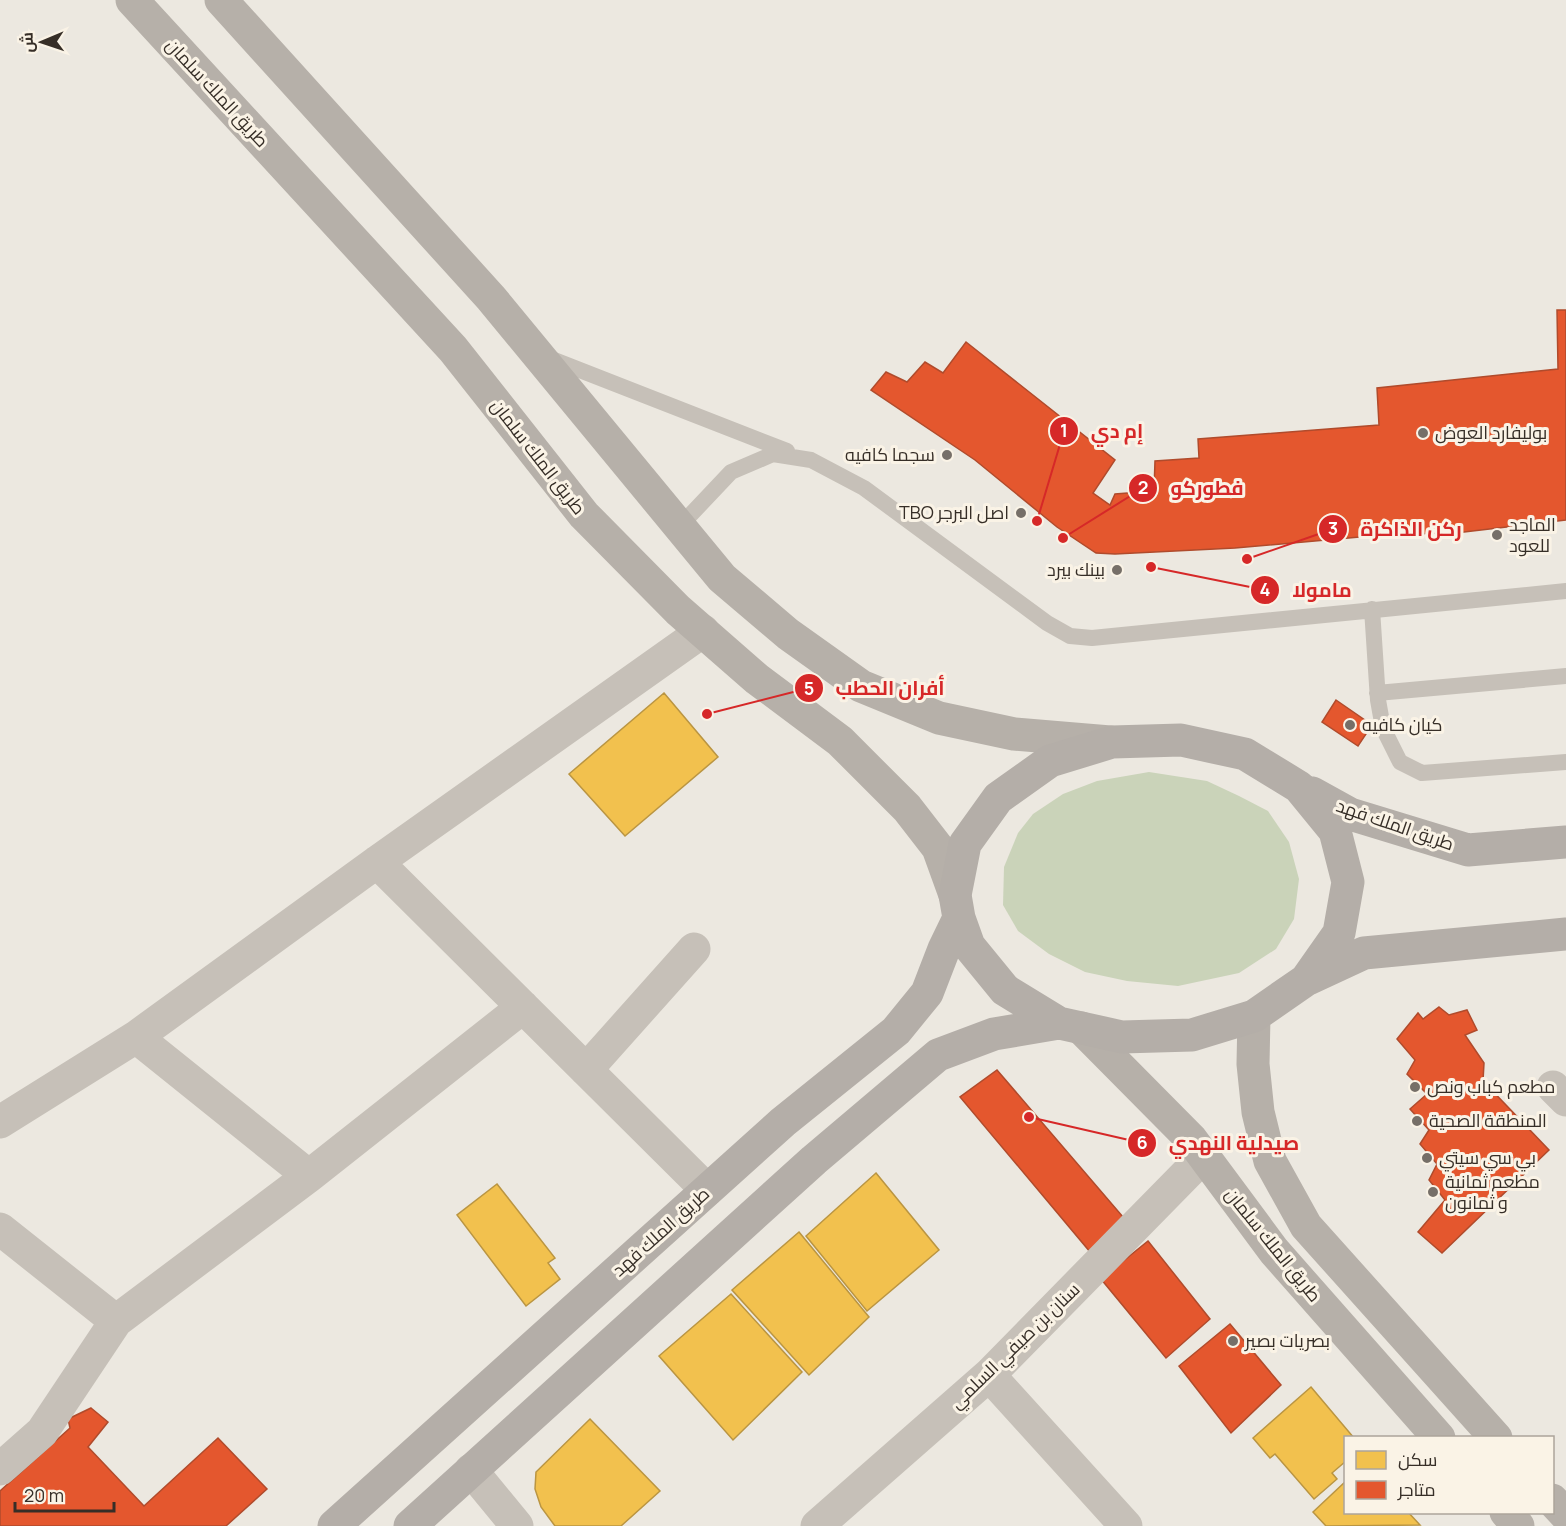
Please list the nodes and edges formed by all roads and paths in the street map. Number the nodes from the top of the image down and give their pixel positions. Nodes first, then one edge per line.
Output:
1 (132, 0) edge
2 (221, 0) edge
3 (536, 354) junction
4 (811, 460) junction
5 (679, 527) junction
6 (1566, 591) edge
7 (1372, 609) junction
8 (703, 632) junction
9 (1566, 676) edge
10 (1377, 693) junction
11 (1112, 742) junction
12 (1566, 762) edge
13 (1299, 787) junction
14 (1566, 842) edge
15 (377, 862) junction
16 (957, 907) junction
17 (1566, 934) edge
18 (694, 949) dead end
19 (1306, 980) junction
20 (523, 1007) junction
21 (1254, 1016) junction
22 (1070, 1025) junction
23 (136, 1037) junction
24 (586, 1070) junction
25 (0, 1122) edge
26 (1204, 1156) junction
27 (309, 1176) junction
28 (707, 1190) junction
29 (0, 1229) edge
30 (116, 1321) junction
31 (989, 1375) junction
32 (1438, 1436) edge
33 (1495, 1436) edge
34 (0, 1468) edge
35 (471, 1470) junction
36 (1554, 1502) edge
37 (1508, 1514) edge
38 (1566, 1515) edge
39 (334, 1526) edge
40 (410, 1526) edge
41 (517, 1526) edge
42 (817, 1526) edge
43 (1126, 1526) edge
44 (1518, 1526) edge

1 - 8 main road, طريق الملك سلمان
2 - 3 main road
3 - 4 lane
3 - 5 main road
4 - 5 lane
4 - 7 lane
5 - 11 main road
6 - 7 lane
7 - 10 lane
8 - 15 street
8 - 16 main road, طريق الملك سلمان
9 - 10 lane
10 - 12 lane
11 - 13 main road, طريق الملك فهد
11 - 16 main road, طريق الملك فهد
13 - 14 main road, طريق الملك فهد
13 - 19 main road
15 - 20 street
15 - 23 street
16 - 22 main road
16 - 28 main road, طريق الملك فهد
17 - 19 main road
18 - 24 street
19 - 21 main road
20 - 24 street
20 - 27 street
21 - 22 main road
21 - 33 main road, طريق الملك سلمان
22 - 26 main road, طريق الملك سلمان
22 - 35 main road
23 - 25 street
23 - 27 street
24 - 28 street
26 - 31 street, سنان بن صيفي السلمي
26 - 32 main road, طريق الملك سلمان
27 - 30 street
28 - 39 main road, طريق الملك فهد
29 - 30 street
30 - 34 street
31 - 42 street, سنان بن صيفي السلمي
31 - 43 street
35 - 40 main road
35 - 41 street
36 - 38 main road
37 - 44 main road

